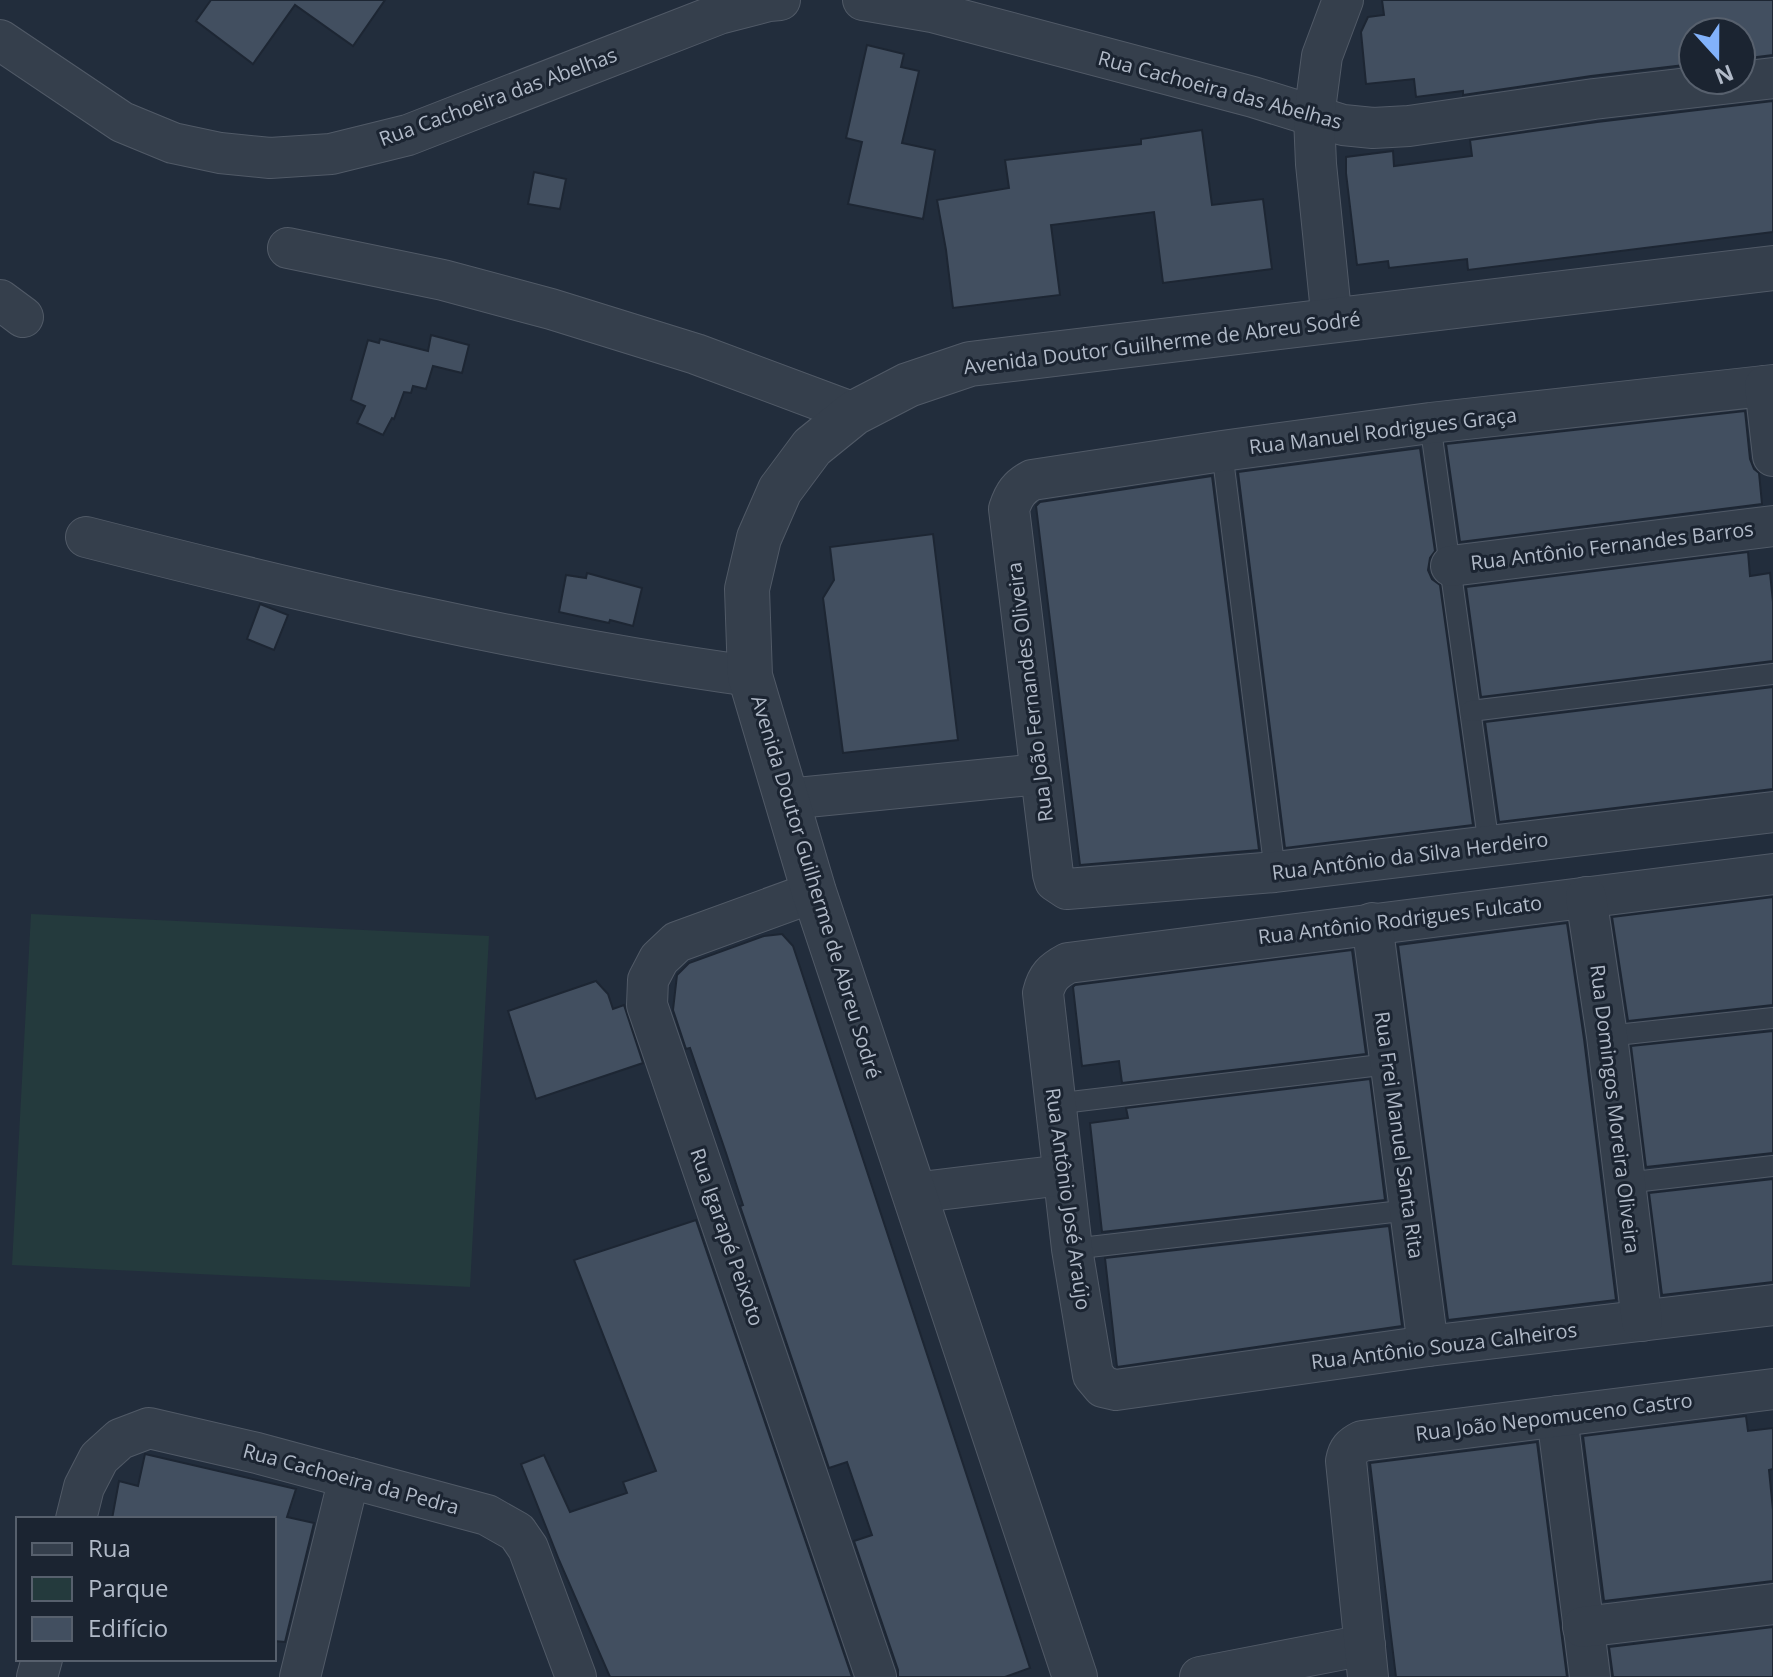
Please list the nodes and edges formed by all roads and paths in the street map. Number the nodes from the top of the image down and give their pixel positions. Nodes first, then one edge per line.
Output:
1 (780, 0) edge
2 (863, 0) edge
3 (1343, 0) edge
4 (0, 40) edge
5 (1773, 78) edge
6 (1314, 117) junction
7 (288, 248) dead end
8 (1773, 268) edge
9 (1332, 322) junction
10 (1769, 386) edge
11 (854, 413) junction
12 (1430, 423) junction
13 (1222, 451) junction
14 (1773, 456) edge
15 (1009, 509) joint
16 (1773, 526) edge
17 (86, 537) dead end
18 (1451, 566) junction
19 (1773, 674) edge
20 (750, 676) junction
21 (1471, 711) junction
22 (1040, 774) junction
23 (787, 799) junction
24 (1773, 812) edge
25 (1489, 846) junction
26 (1275, 872) junction
27 (1053, 874) joint
28 (1773, 874) edge
29 (814, 892) junction
30 (1586, 897) junction
31 (1372, 923) junction
32 (1043, 993) joint
33 (1773, 1018) edge
34 (1607, 1036) junction
35 (1389, 1064) junction
36 (1054, 1104) junction
37 (1773, 1166) edge
38 (1063, 1175) junction
39 (1625, 1183) junction
40 (913, 1193) junction
41 (1410, 1210) junction
42 (1072, 1249) junction
43 (1773, 1305) edge
44 (1642, 1321) junction
45 (1428, 1346) junction
46 (1773, 1389) edge
47 (1116, 1390) joint
48 (1557, 1416) junction
49 (349, 1478) junction
50 (76, 1517) edge
51 (1773, 1604) edge
52 (1583, 1627) junction
53 (1366, 1661) edge
54 (300, 1677) edge
55 (576, 1677) edge
56 (876, 1677) edge
57 (1075, 1677) edge
58 (1200, 1677) edge
59 (1590, 1677) edge

1 - 4 street, Rua Cachoeira das Abelhas
2 - 6 street, Rua Cachoeira das Abelhas
3 - 6 street
5 - 6 street, Rua Cachoeira das Abelhas
6 - 9 street
7 - 11 street
8 - 9 street, Avenida Doutor Guilherme de Abreu Sodré
9 - 11 street, Avenida Doutor Guilherme de Abreu Sodré
10 - 12 street, Rua Manuel Rodrigues Graça
10 - 14 street
11 - 20 street, Avenida Doutor Guilherme de Abreu Sodré
12 - 13 street, Rua Manuel Rodrigues Graça
12 - 18 lane
13 - 15 street, Rua Manuel Rodrigues Graça
13 - 26 lane
15 - 22 street, Rua João Fernandes Oliveira
16 - 18 street, Rua Antônio Fernandes Barros
17 - 20 street
18 - 21 lane
19 - 21 lane
20 - 23 street, Avenida Doutor Guilherme de Abreu Sodré
21 - 25 lane
22 - 23 street
22 - 27 street, Rua João Fernandes Oliveira
23 - 29 street, Avenida Doutor Guilherme de Abreu Sodré
24 - 25 street, Rua Antônio da Silva Herdeiro
25 - 26 street, Rua Antônio da Silva Herdeiro
26 - 27 street, Rua Antônio da Silva Herdeiro
28 - 30 street, Rua Antônio Rodrigues Fulcato
29 - 40 street, Avenida Doutor Guilherme de Abreu Sodré
29 - 56 street, Rua Igarapé Peixoto
30 - 31 street, Rua Antônio Rodrigues Fulcato
30 - 34 street, Rua Domingos Moreira Oliveira
31 - 32 street, Rua Antônio Rodrigues Fulcato
31 - 35 street, Rua Frei Manuel Santa Rita
32 - 36 street, Rua Antônio José Araújo
33 - 34 lane
34 - 39 street, Rua Domingos Moreira Oliveira
35 - 36 lane
35 - 41 street, Rua Frei Manuel Santa Rita
36 - 38 street, Rua Antônio José Araújo
37 - 39 lane
38 - 40 street
38 - 42 street, Rua Antônio José Araújo
39 - 44 street, Rua Domingos Moreira Oliveira
40 - 57 street, Avenida Doutor Guilherme de Abreu Sodré
41 - 42 lane
41 - 45 street, Rua Frei Manuel Santa Rita
42 - 47 street, Rua Antônio José Araújo
43 - 44 street, Rua Antônio Souza Calheiros
44 - 45 street, Rua Antônio Souza Calheiros
45 - 47 street, Rua Antônio Souza Calheiros
46 - 48 street, Rua João Nepomuceno Castro
48 - 52 street
48 - 53 street, Rua João Nepomuceno Castro
49 - 50 street, Rua Cachoeira da Pedra
49 - 54 street
49 - 55 street, Rua Cachoeira da Pedra
51 - 52 street
52 - 59 street
53 - 58 street

